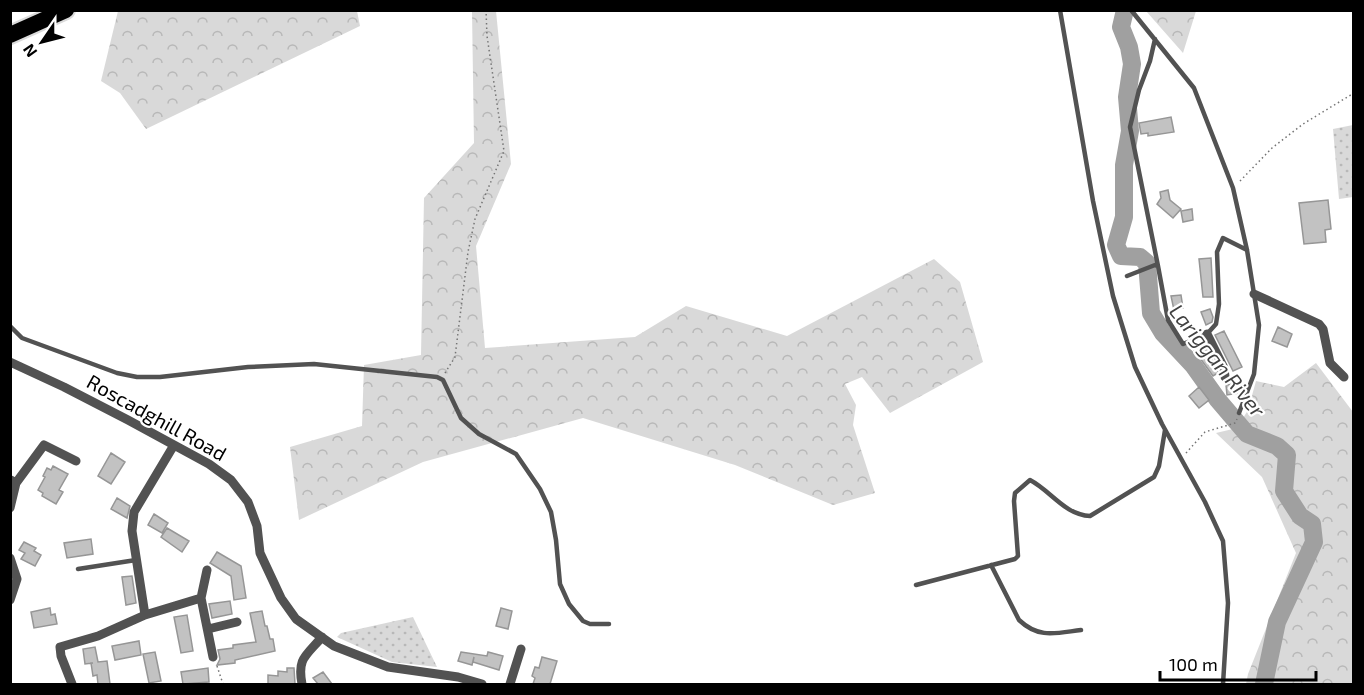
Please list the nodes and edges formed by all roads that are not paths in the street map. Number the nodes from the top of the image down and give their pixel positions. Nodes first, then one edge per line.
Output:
1 (66, 10) edge
2 (1060, 10) edge
3 (1131, 10) edge
4 (10, 35) edge
5 (1155, 39) junction
6 (1247, 250) junction
7 (1157, 266) junction
8 (1127, 276) dead end
9 (1254, 294) junction
10 (10, 326) edge
11 (1207, 334) junction
12 (10, 362) edge
13 (1225, 377) dead end
14 (1344, 377) dead end
15 (1239, 413) dead end
16 (1165, 430) junction
17 (174, 445) junction
18 (76, 461) dead end
19 (13, 481) edge
20 (10, 508) edge
21 (10, 558) edge
22 (136, 560) junction
23 (991, 565) junction
24 (78, 569) dead end
25 (207, 570) dead end
26 (916, 585) dead end
27 (201, 598) junction
28 (10, 600) edge
29 (145, 615) junction
30 (237, 622) dead end
31 (609, 624) dead end
32 (208, 629) junction
33 (1081, 630) dead end
34 (322, 638) junction
35 (521, 649) dead end
36 (213, 657) road end
37 (477, 683) edge
38 (72, 684) edge
39 (301, 684) edge
40 (510, 684) edge
41 (1223, 684) edge

1 - 4 highway
2 - 16 lane
3 - 5 lane
5 - 6 lane
5 - 7 lane
6 - 9 lane
6 - 11 lane
7 - 8 lane
7 - 11 lane
9 - 14 street
9 - 15 lane
10 - 31 lane
11 - 13 street
12 - 17 street, Roscadghill Road
16 - 23 lane
16 - 41 lane
17 - 22 street
17 - 34 street, Roscadghill Road
18 - 19 street
19 - 20 street
21 - 28 street
22 - 24 lane
22 - 29 street
23 - 26 lane
23 - 33 lane
25 - 27 street
27 - 29 street
27 - 32 street
29 - 38 street
30 - 32 street
32 - 36 street
34 - 37 street, Roscadghill Road
34 - 39 street
35 - 40 street

